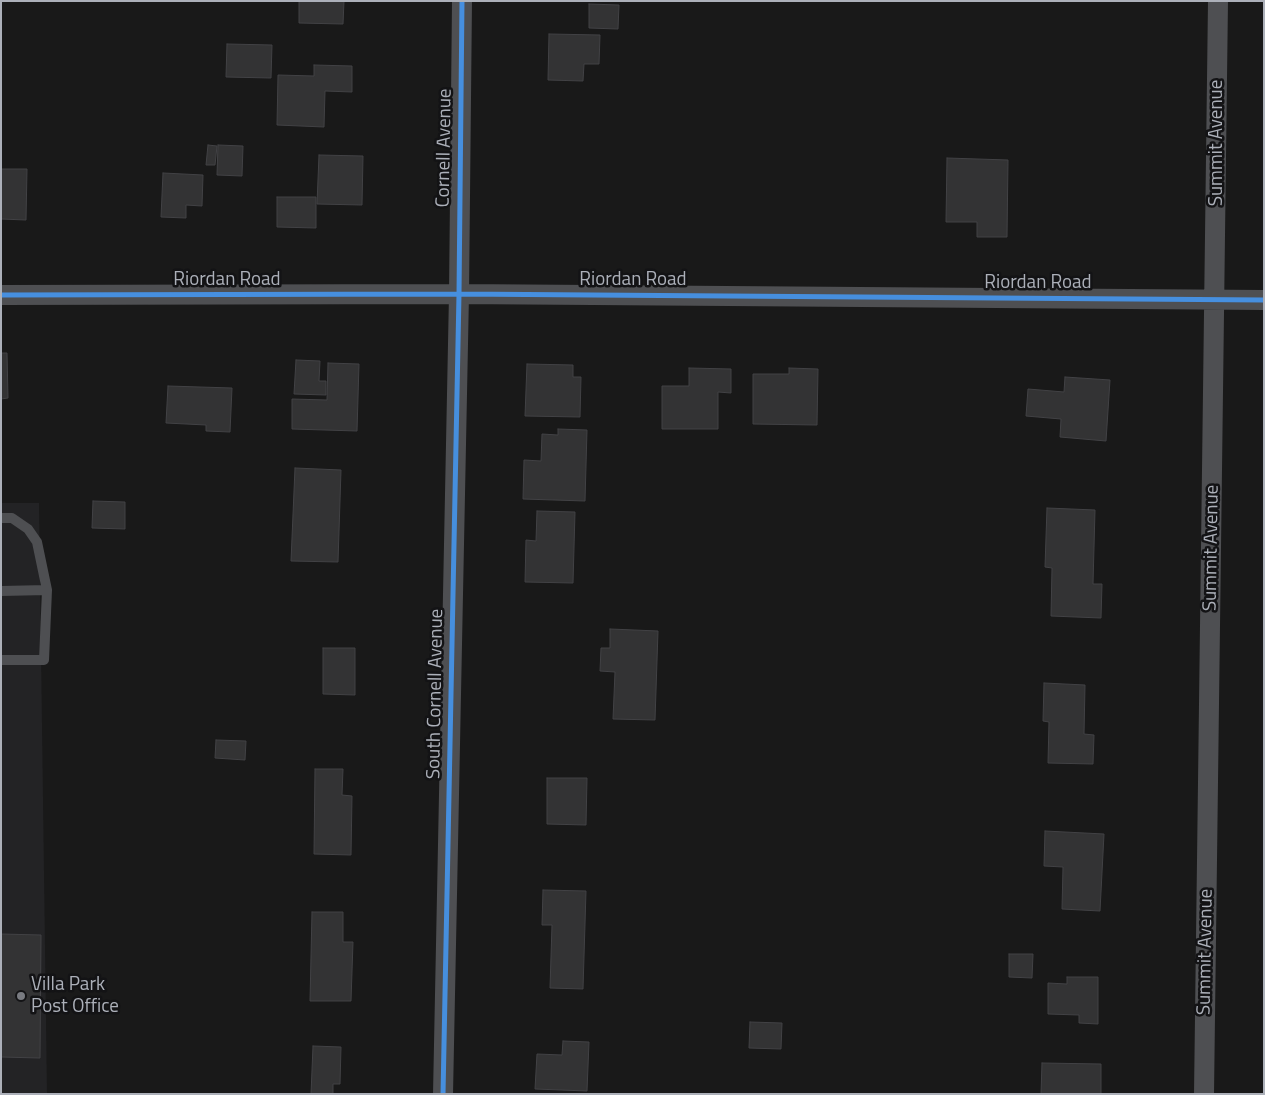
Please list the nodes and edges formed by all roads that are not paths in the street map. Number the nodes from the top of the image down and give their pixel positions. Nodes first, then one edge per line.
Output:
1 (462, 1) edge
2 (1218, 1) edge
3 (459, 294) junction
4 (1, 295) edge
5 (1216, 299) junction
6 (1264, 300) edge
7 (1, 518) edge
8 (1, 590) edge
9 (47, 590) junction
10 (1, 660) edge
11 (443, 1094) edge
12 (1204, 1094) edge

1 - 3 street, Cornell Avenue
2 - 5 street, Summit Avenue
3 - 4 street, Riordan Road
3 - 5 street, Riordan Road
3 - 11 street, South Cornell Avenue
5 - 6 street, Riordan Road
5 - 12 street, Summit Avenue
7 - 9 lane
8 - 9 lane
9 - 10 lane

